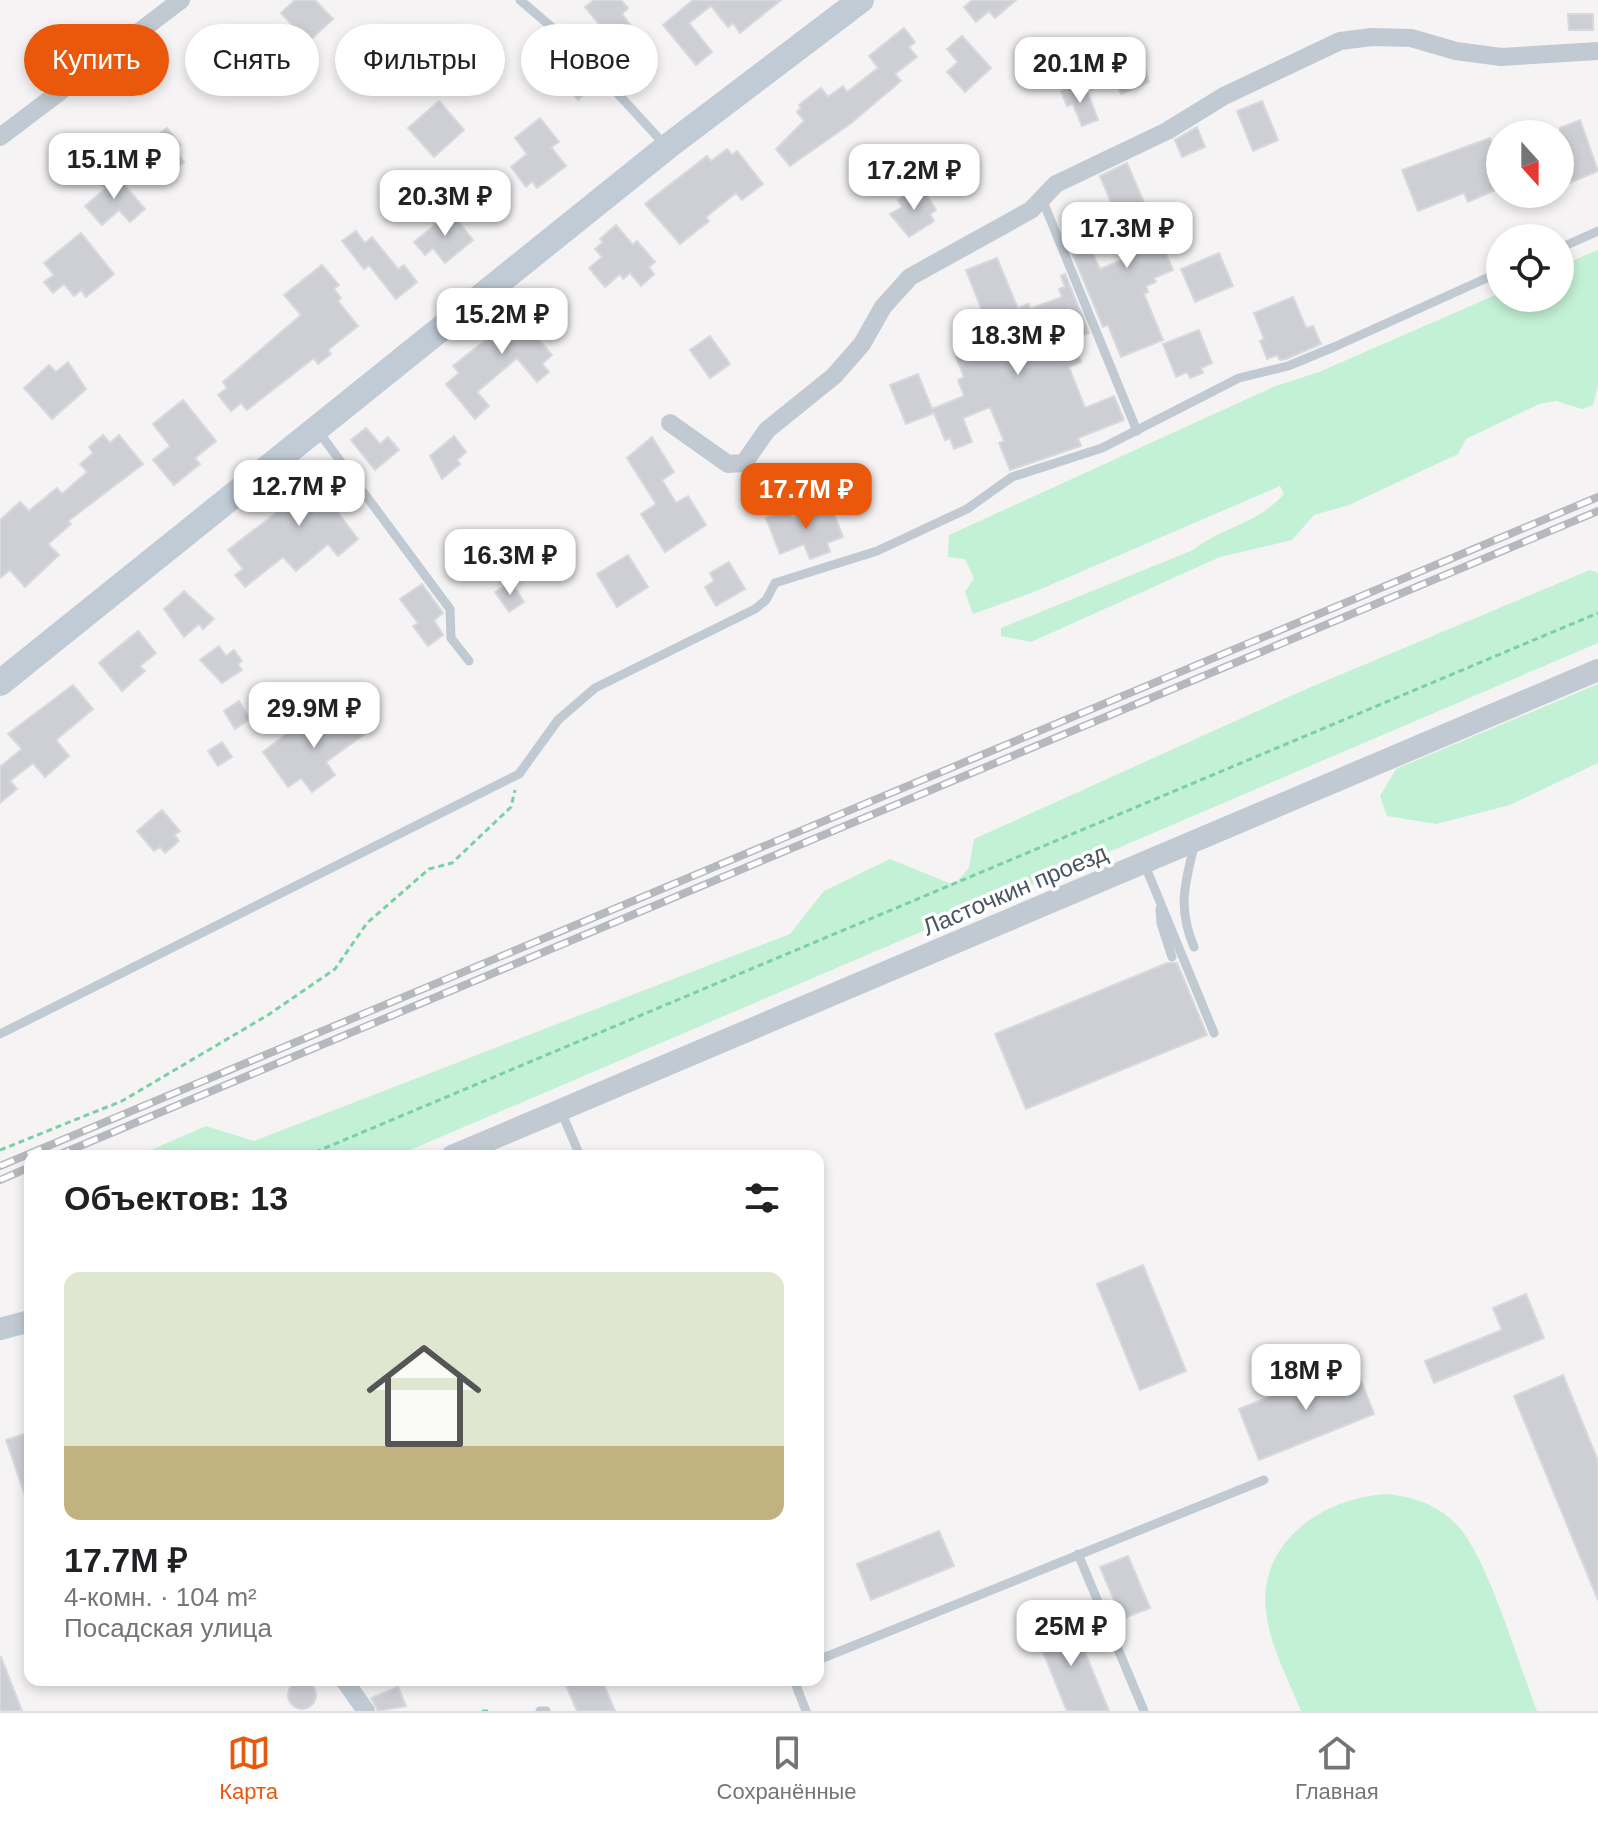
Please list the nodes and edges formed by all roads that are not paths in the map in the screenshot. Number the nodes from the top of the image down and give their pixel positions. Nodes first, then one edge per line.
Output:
1 (181, 0) edge
2 (520, 0) edge
3 (861, 0) edge
4 (1598, 51) edge
5 (0, 137) edge
6 (667, 147) junction
7 (1042, 199) junction
8 (1598, 231) edge
9 (1574, 242) edge
10 (1486, 278) edge
11 (670, 423) dead end
12 (316, 429) junction
13 (1137, 431) junction
14 (469, 661) dead end
15 (1598, 670) edge
16 (0, 683) edge
17 (1195, 842) junction
18 (1144, 863) junction
19 (1160, 902) junction
20 (1194, 947) dead end
21 (1172, 957) dead end
22 (1214, 1033) dead end
23 (0, 1034) edge
24 (561, 1111) junction
25 (467, 1150) edge
26 (577, 1150) edge
27 (24, 1323) edge
28 (0, 1329) edge
29 (1264, 1480) dead end
30 (1078, 1554) junction
31 (824, 1658) edge
32 (348, 1686) edge
33 (796, 1686) edge
34 (366, 1711) edge
35 (806, 1711) edge
36 (1144, 1711) edge

1 - 5 street
2 - 6 lane
3 - 6 main road
4 - 7 street
6 - 12 main road
7 - 11 street
7 - 13 lane
8 - 9 lane
10 - 13 lane
12 - 14 lane
12 - 16 main road
13 - 23 lane
15 - 17 street, Ласточкин проезд
17 - 18 street, Ласточкин проезд
17 - 20 lane
18 - 19 lane
18 - 24 street, Ласточкин проезд
19 - 21 lane
19 - 22 lane
24 - 25 street, Ласточкин проезд
24 - 26 lane
27 - 28 street
29 - 30 lane
30 - 31 lane
30 - 36 lane
32 - 34 street
33 - 35 lane

